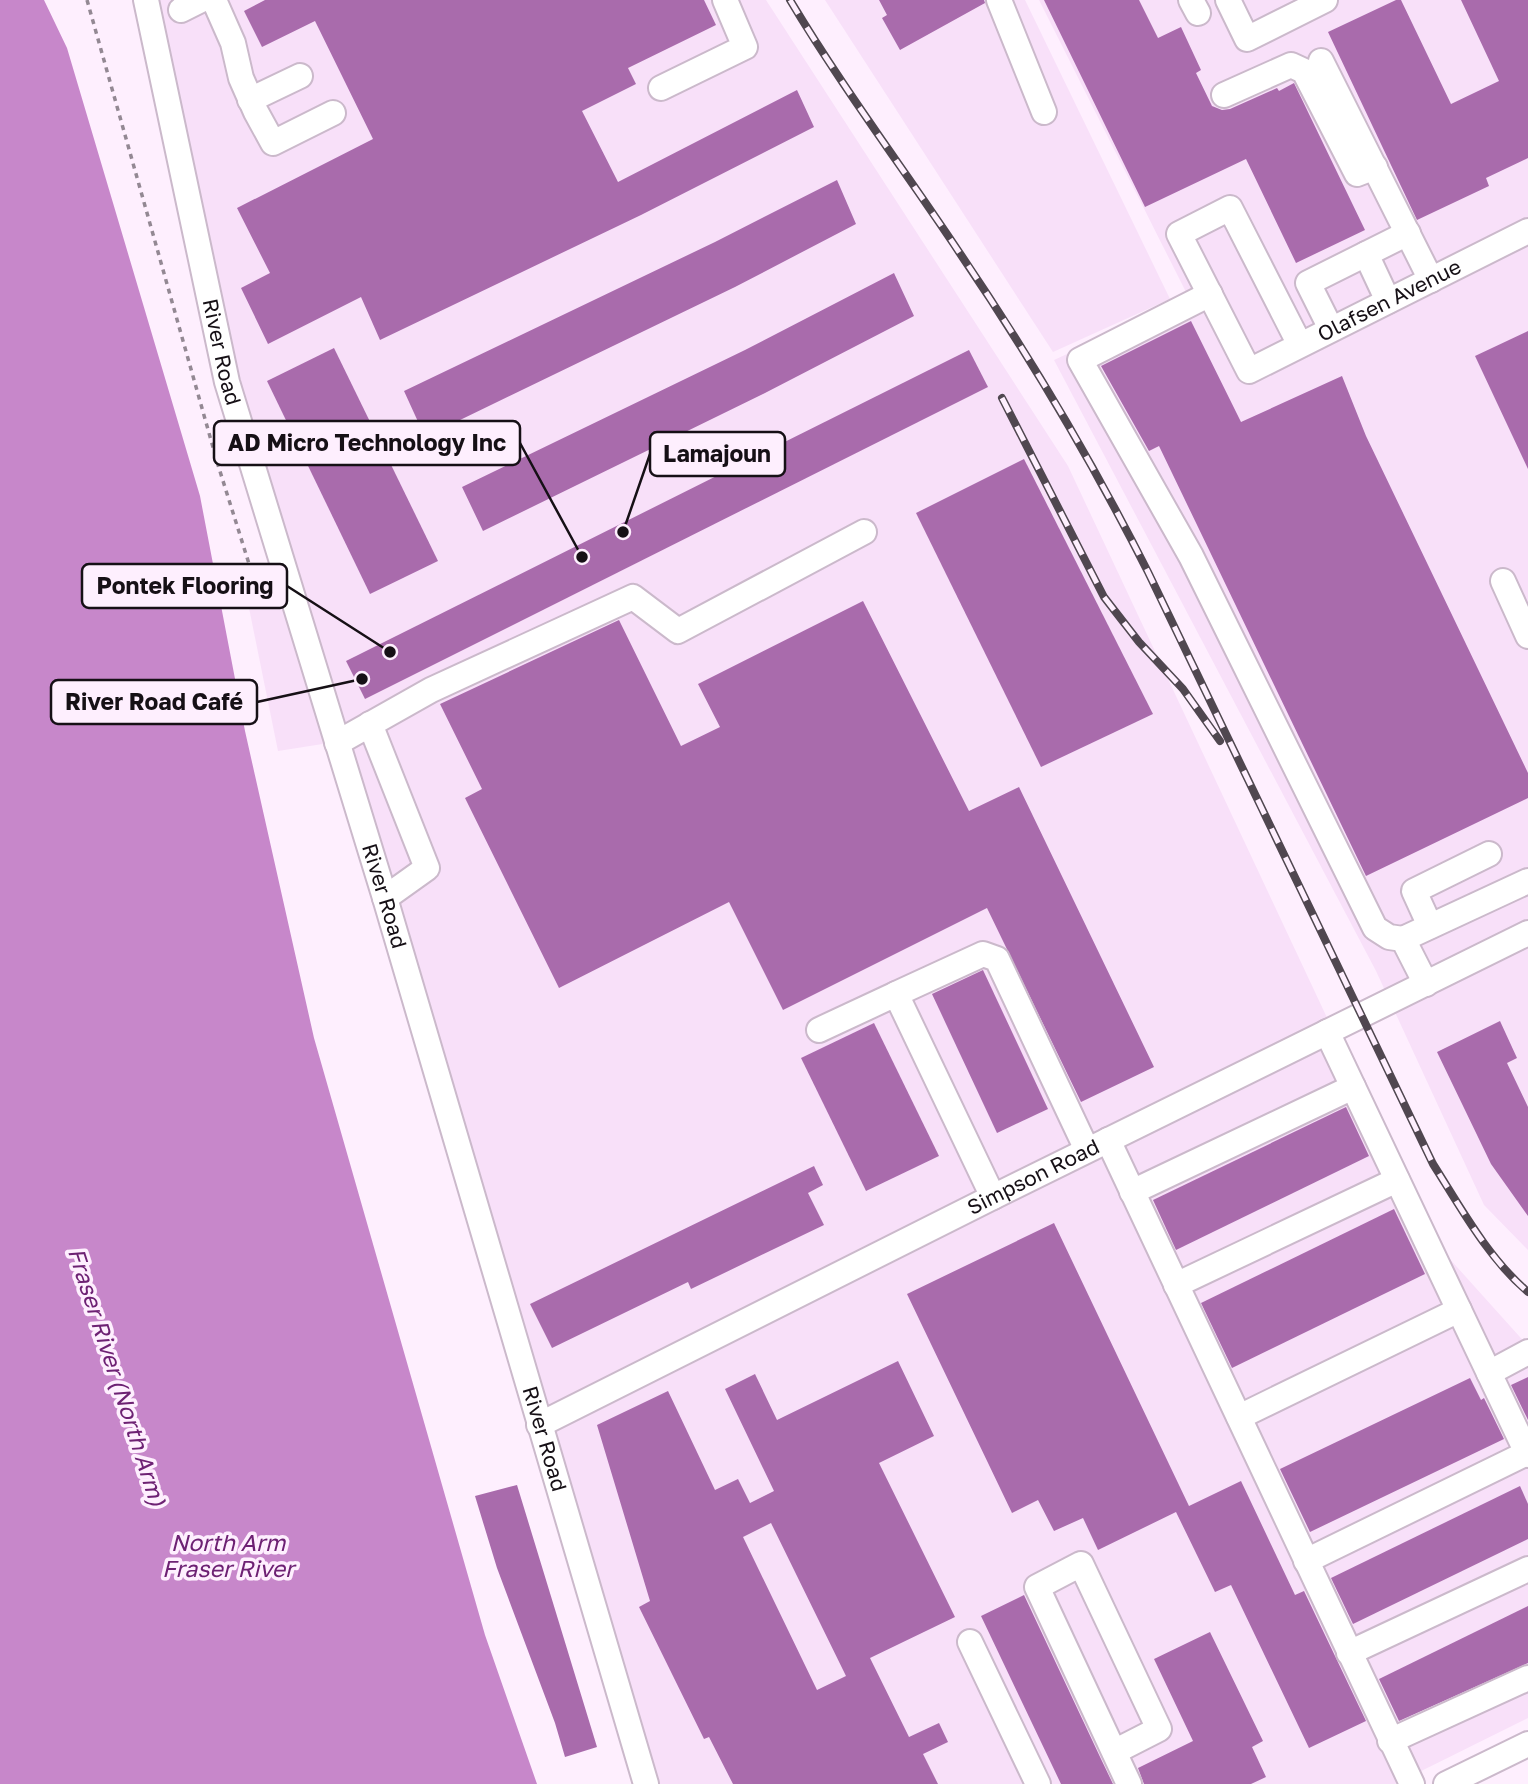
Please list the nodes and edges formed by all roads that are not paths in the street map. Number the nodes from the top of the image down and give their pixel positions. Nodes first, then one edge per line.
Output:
1 (146, 0) edge
2 (214, 0) edge
3 (725, 0) edge
4 (999, 0) edge
5 (1228, 0) edge
6 (1325, 0) edge
7 (1321, 61) dead end
8 (300, 76) dead end
9 (661, 88) dead end
10 (1224, 95) dead end
11 (250, 100) junction
12 (1044, 112) dead end
13 (333, 113) dead end
14 (1375, 167) junction
15 (1528, 231) edge
16 (1408, 233) junction
17 (1366, 254) junction
18 (1431, 280) junction
19 (1210, 294) junction
20 (1388, 301) junction
21 (1331, 330) junction
22 (1300, 345) junction
23 (864, 532) dead end
24 (1503, 581) dead end
25 (1528, 636) edge
26 (370, 724) junction
27 (337, 743) junction
28 (1489, 854) dead end
29 (1528, 881) edge
30 (384, 898) junction
31 (1430, 926) junction
32 (1528, 933) edge
33 (1403, 939) junction
34 (1426, 984) junction
35 (896, 994) junction
36 (819, 1030) dead end
37 (1327, 1032) junction
38 (1353, 1087) junction
39 (1098, 1145) junction
40 (1397, 1180) junction
41 (1132, 1192) junction
42 (993, 1197) junction
43 (1176, 1285) junction
44 (1459, 1310) junction
45 (1528, 1352) edge
46 (1489, 1373) junction
47 (1239, 1417) junction
48 (539, 1425) junction
49 (1528, 1454) edge
50 (1306, 1561) junction
51 (1528, 1569) edge
52 (970, 1642) dead end
53 (1349, 1653) junction
54 (1528, 1678) edge
55 (1390, 1741) junction
56 (1528, 1744) edge
57 (1114, 1752) junction
58 (646, 1784) edge
59 (1038, 1784) edge
60 (1129, 1784) edge
61 (1412, 1784) edge
62 (1446, 1784) edge

1 - 27 street, River Road
2 - 11 street
3 - 9 street
4 - 12 street
5 - 6 street
7 - 14 street
8 - 11 street
10 - 14 street
11 - 13 street
14 - 16 street
15 - 18 street, Olafsen Avenue
16 - 17 street
16 - 18 street
17 - 20 street
17 - 21 street
18 - 20 street, Olafsen Avenue
19 - 22 street, Olafsen Avenue
19 - 22 street
19 - 33 street
20 - 21 street, Olafsen Avenue
21 - 22 street, Olafsen Avenue
23 - 26 street
24 - 25 street
26 - 27 street
26 - 30 street
27 - 30 street, River Road
28 - 31 street
29 - 31 street
30 - 48 street, River Road
31 - 33 street
32 - 34 street, Simpson Road
33 - 34 street
34 - 37 street, Simpson Road
35 - 36 street
35 - 39 street
35 - 42 street
37 - 38 street
37 - 39 street, Simpson Road
38 - 40 street
38 - 41 street
39 - 41 street
39 - 42 street, Simpson Road
40 - 43 street
40 - 44 street
41 - 43 street
42 - 48 street, Simpson Road
43 - 47 street
44 - 46 street
44 - 47 street
45 - 46 street
46 - 49 street
47 - 50 street
48 - 58 street, River Road
49 - 50 street
50 - 53 street
51 - 53 street
52 - 59 street
53 - 55 street
54 - 55 street
55 - 61 street
56 - 62 street
57 - 57 street
57 - 60 street

